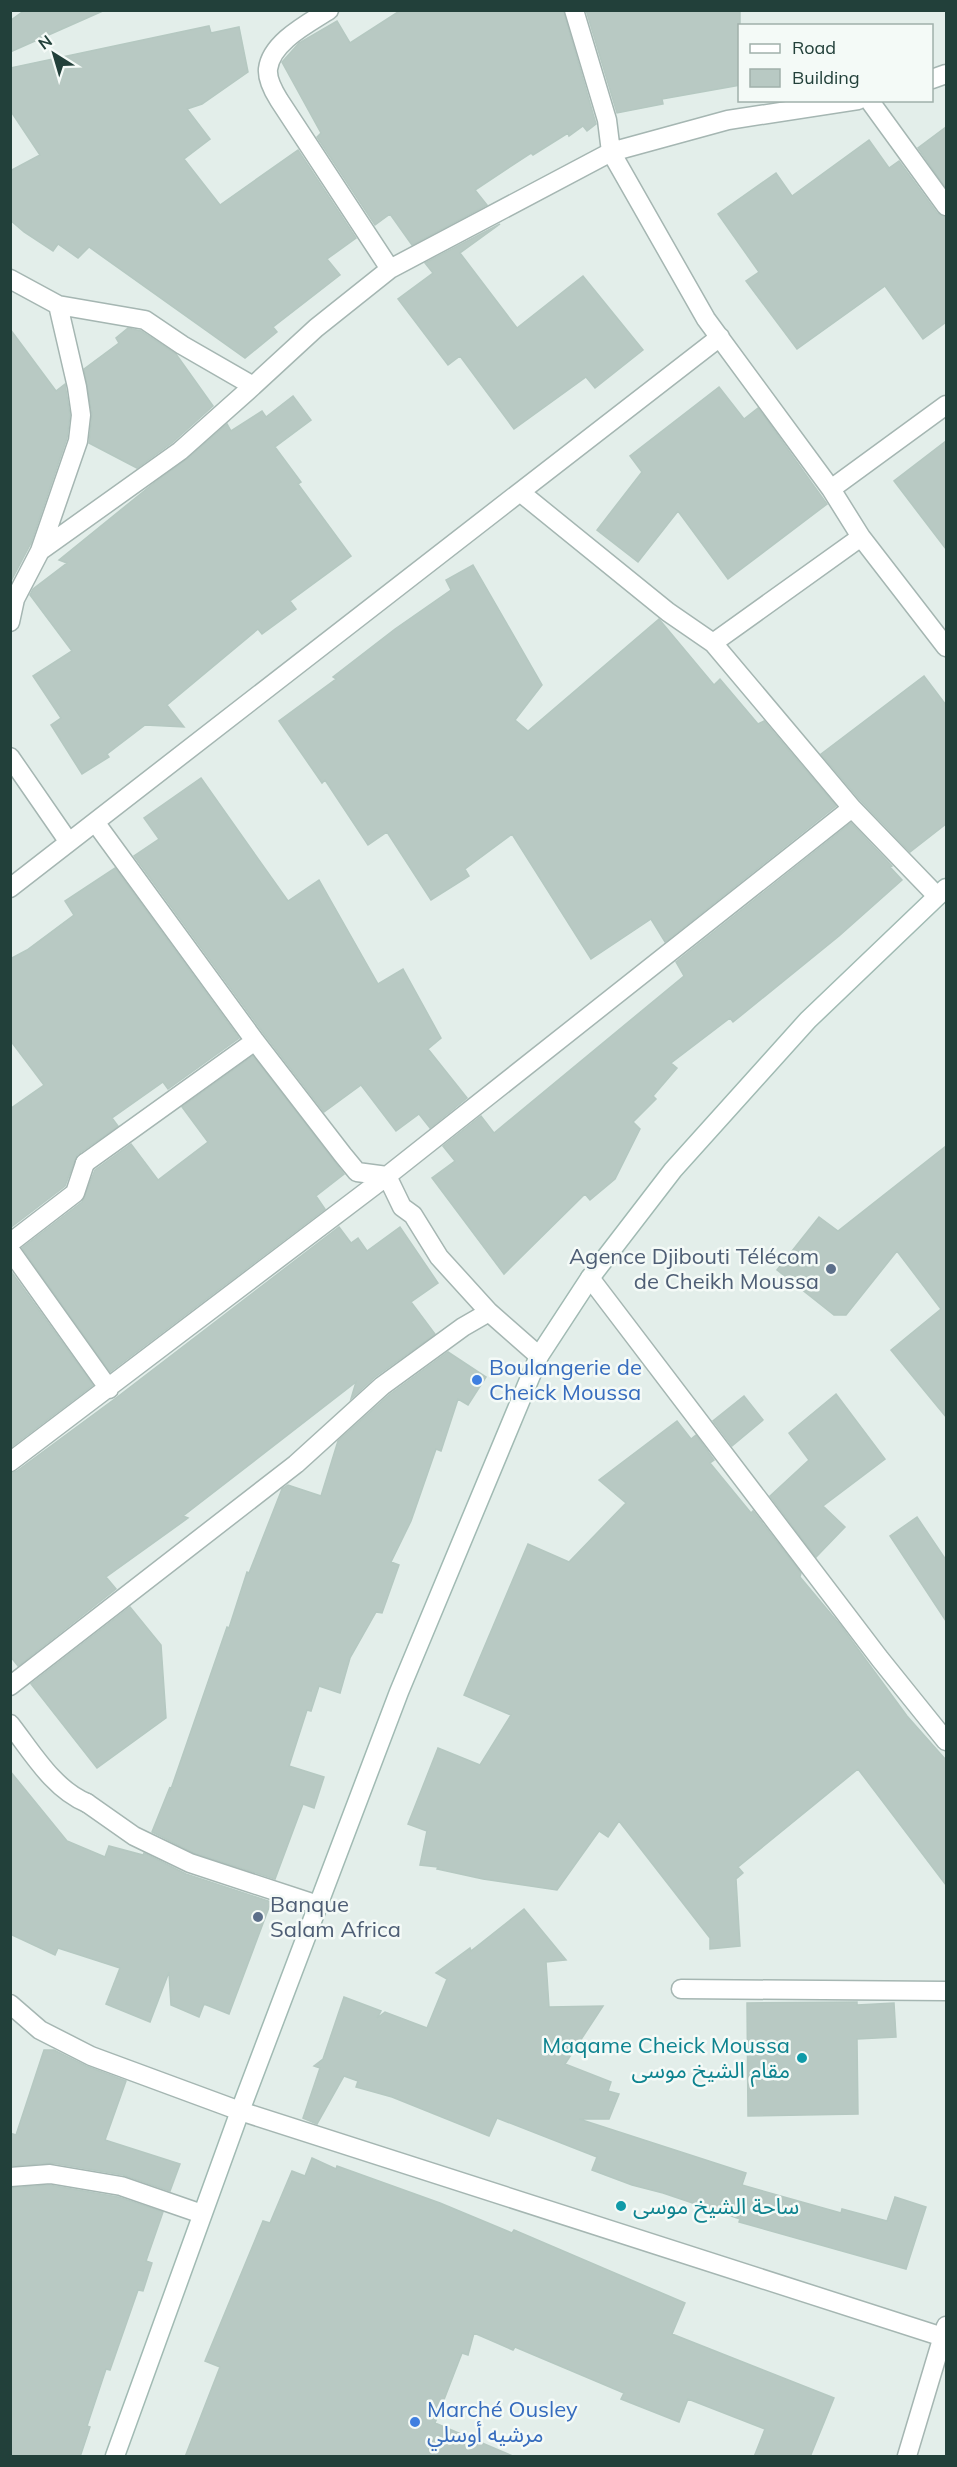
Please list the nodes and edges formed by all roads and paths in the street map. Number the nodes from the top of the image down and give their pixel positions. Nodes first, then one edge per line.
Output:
1 (329, 10) edge
2 (574, 10) edge
3 (845, 102) edge
4 (870, 102) edge
5 (612, 152) junction
6 (946, 206) edge
7 (390, 269) junction
8 (10, 279) edge
9 (58, 305) junction
10 (720, 338) junction
11 (254, 386) junction
12 (946, 405) edge
13 (831, 489) junction
14 (520, 492) junction
15 (861, 537) junction
16 (40, 551) junction
17 (10, 622) edge
18 (713, 643) junction
19 (946, 647) edge
20 (10, 757) edge
21 (852, 808) junction
22 (95, 822) junction
23 (68, 841) junction
24 (10, 888) edge
25 (942, 892) edge
26 (255, 1041) junction
27 (387, 1176) junction
28 (10, 1243) edge
29 (10, 1250) edge
30 (590, 1278) junction
31 (489, 1312) junction
32 (539, 1356) junction
33 (110, 1389) junction
34 (10, 1462) edge
35 (10, 1686) edge
36 (10, 1724) edge
37 (946, 1741) edge
38 (318, 1905) junction
39 (681, 1989) dead end
40 (946, 1991) edge
41 (10, 2004) edge
42 (240, 2111) junction
43 (10, 2177) edge
44 (202, 2214) junction
45 (945, 2334) edge
46 (115, 2457) edge
47 (907, 2457) edge

1 - 7 street
2 - 5 street
3 - 5 street
4 - 6 street
5 - 7 street
5 - 10 street
7 - 11 street
8 - 9 street
9 - 11 street
9 - 16 street
10 - 13 street
10 - 14 street
11 - 16 street
12 - 13 street
13 - 15 street
14 - 18 street
14 - 22 street
15 - 18 street
15 - 19 street
16 - 17 street
18 - 21 street
20 - 23 street
21 - 25 street
21 - 27 street
22 - 23 street
22 - 26 street
23 - 24 street
25 - 30 street
26 - 27 street
26 - 28 street
27 - 31 street
27 - 33 street
29 - 33 street
30 - 32 street
30 - 37 street
31 - 32 street
31 - 35 street
32 - 38 street
33 - 34 street
36 - 38 street
38 - 42 street
39 - 40 street
41 - 42 street
42 - 44 street
42 - 45 street
43 - 44 street
44 - 46 street
45 - 47 street

